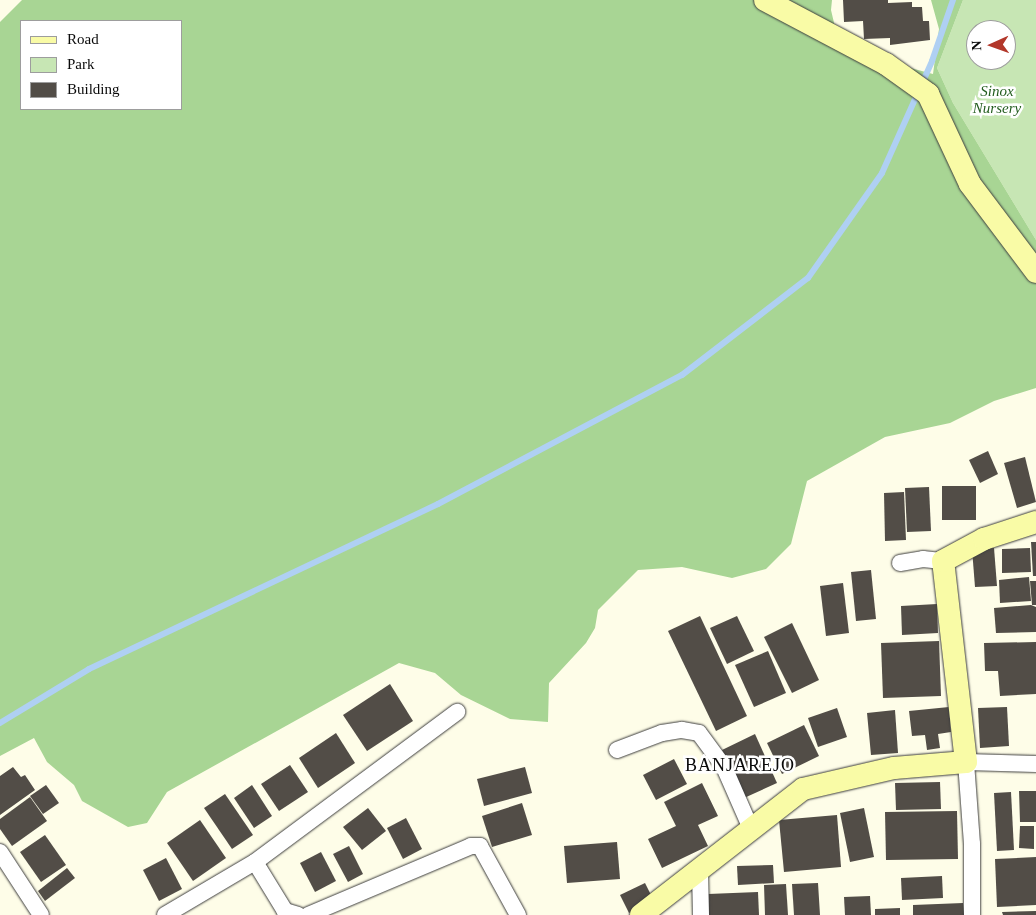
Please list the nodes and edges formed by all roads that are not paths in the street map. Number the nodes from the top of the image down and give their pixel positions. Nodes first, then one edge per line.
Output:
1 (764, 0) edge
2 (1036, 272) edge
3 (1036, 522) edge
4 (943, 561) junction
5 (900, 563) dead end
6 (457, 712) dead end
7 (617, 750) dead end
8 (966, 762) junction
9 (1036, 764) edge
10 (752, 831) junction
11 (0, 852) edge
12 (255, 862) junction
13 (700, 871) junction
14 (41, 915) edge
15 (165, 915) edge
16 (298, 915) edge
17 (308, 915) edge
18 (518, 915) edge
19 (640, 915) edge
20 (700, 915) edge
21 (972, 915) edge

1 - 2 street
3 - 4 street
4 - 5 street
4 - 8 street
6 - 12 street
7 - 10 street
8 - 9 street
8 - 10 street
8 - 21 street
10 - 13 street
11 - 14 street
12 - 15 street
12 - 16 street
13 - 19 street
13 - 20 street
17 - 18 street

